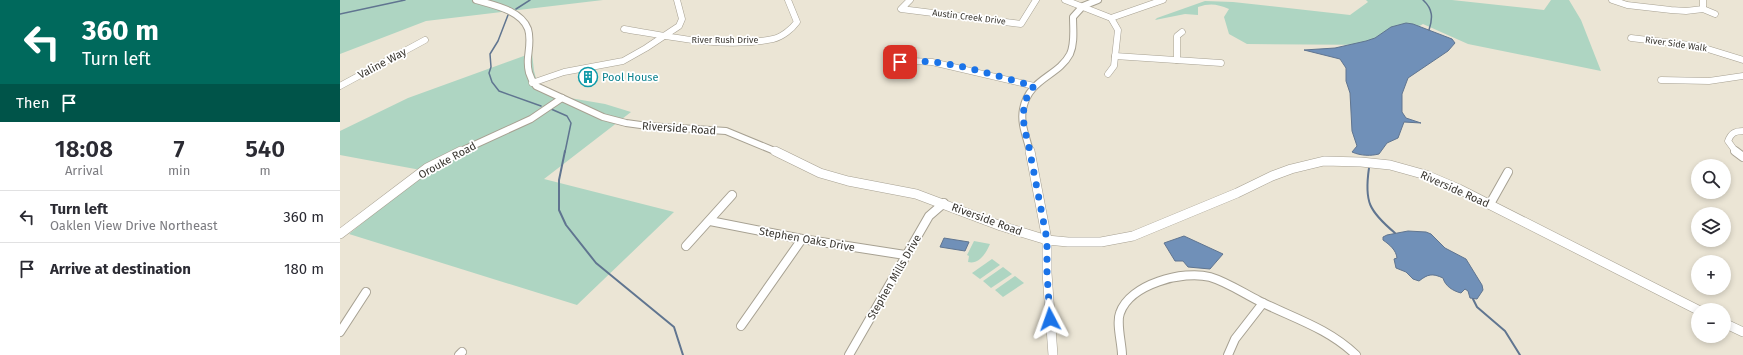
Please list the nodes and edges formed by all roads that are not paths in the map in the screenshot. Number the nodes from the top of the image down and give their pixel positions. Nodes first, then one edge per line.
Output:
1 (476, 0) edge
2 (677, 0) edge
3 (788, 0) edge
4 (910, 0) edge
5 (1036, 0) edge
6 (1065, 0) edge
7 (1098, 0) edge
8 (1164, 0) edge
9 (1703, 0) edge
10 (1611, 1) edge
11 (1083, 6) junction
12 (1703, 9) junction
13 (1715, 14) dead end
14 (1111, 18) junction
15 (624, 29) dead end
16 (1182, 32) dead end
17 (664, 37) junction
18 (1631, 38) dead end
19 (425, 40) dead end
20 (1115, 56) junction
21 (1177, 60) junction
22 (1743, 60) edge
23 (887, 63) dead end
24 (1221, 63) dead end
25 (1108, 74) dead end
26 (1743, 76) edge
27 (1661, 80) dead end
28 (532, 83) junction
29 (340, 86) edge
30 (1034, 86) junction
31 (562, 98) junction
32 (1743, 131) edge
33 (1743, 157) edge
34 (1508, 172) dead end
35 (732, 195) dead end
36 (944, 203) junction
37 (1490, 204) junction
38 (710, 221) junction
39 (340, 234) edge
40 (802, 239) junction
41 (1047, 240) junction
42 (686, 246) dead end
43 (905, 255) junction
44 (366, 292) dead end
45 (1263, 303) junction
46 (1691, 306) edge
47 (741, 326) dead end
48 (1731, 326) edge
49 (340, 332) edge
50 (1743, 332) edge
51 (850, 355) edge
52 (1053, 355) edge
53 (1122, 355) edge
54 (1228, 355) edge
55 (1356, 355) edge

1 - 28 street
2 - 17 street
3 - 17 street, River Rush Drive
4 - 5 street, Austin Creek Drive
6 - 11 street
7 - 11 street
8 - 14 street
9 - 12 street
10 - 12 street
11 - 14 street
11 - 30 street
12 - 13 street
14 - 20 street
15 - 17 street, River Rush Drive
16 - 21 street
17 - 28 street
18 - 22 street, River Side Walk
19 - 29 street, Valine Way
20 - 21 street
20 - 25 street
21 - 24 street
23 - 30 street
26 - 27 street
28 - 31 street, Riverside Road
30 - 41 street
31 - 36 street, Riverside Road
31 - 39 street, Orouke Road
32 - 33 street
34 - 37 street
35 - 38 street
36 - 41 street, Riverside Road
36 - 43 street, Stephen Mills Drive
37 - 41 street, Riverside Road
37 - 46 street, Riverside Road
38 - 40 street, Stephen Oaks Drive
38 - 42 street
40 - 43 street, Stephen Oaks Drive
40 - 47 street
41 - 52 street
43 - 51 street, Stephen Mills Drive
44 - 49 street
45 - 53 street
45 - 54 street
45 - 55 street
48 - 50 street

